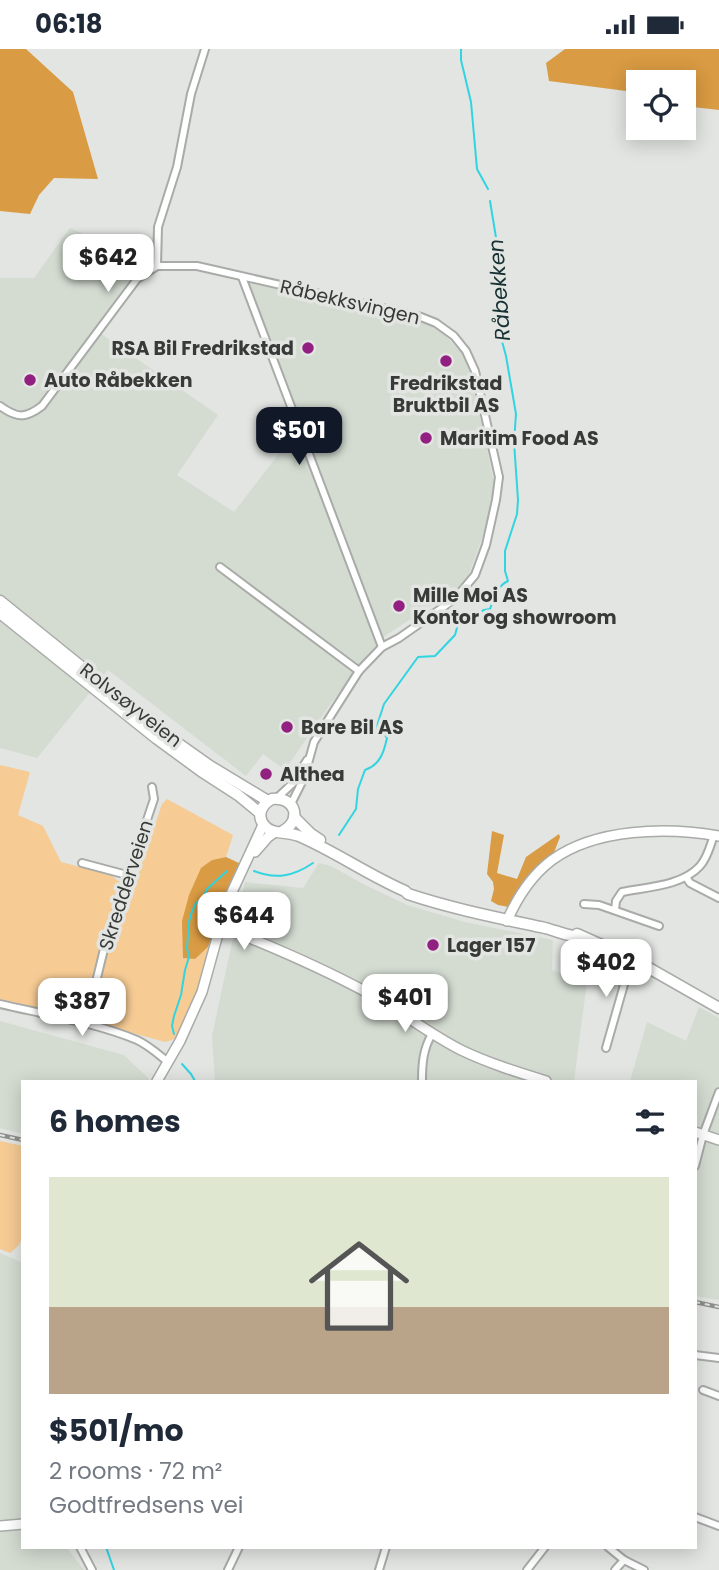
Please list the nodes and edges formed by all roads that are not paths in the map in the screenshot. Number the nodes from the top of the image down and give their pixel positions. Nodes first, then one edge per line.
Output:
1 (205, 49) edge
2 (157, 266) junction
3 (242, 277) junction
4 (0, 406) edge
5 (220, 567) dead end
6 (0, 601) edge
7 (0, 613) edge
8 (382, 647) junction
9 (359, 671) junction
10 (309, 758) junction
11 (152, 787) dead end
12 (272, 799) junction
13 (290, 804) junction
14 (260, 813) junction
15 (295, 817) junction
16 (263, 825) junction
17 (279, 832) junction
18 (716, 836) edge
19 (333, 852) junction
20 (248, 858) junction
21 (82, 863) dead end
22 (127, 875) junction
23 (686, 877) junction
24 (719, 898) edge
25 (584, 904) dead end
26 (615, 910) junction
27 (513, 919) junction
28 (220, 926) junction
29 (659, 926) dead end
30 (633, 959) junction
31 (0, 1004) edge
32 (719, 1008) edge
33 (83, 1024) junction
34 (432, 1034) junction
35 (606, 1048) dead end
36 (168, 1062) junction
37 (158, 1080) edge
38 (422, 1080) edge
39 (543, 1080) edge
40 (719, 1092) edge
41 (699, 1134) edge
42 (719, 1140) edge
43 (697, 1355) edge
44 (719, 1358) edge
45 (703, 1390) dead end
46 (719, 1396) edge
47 (697, 1518) edge
48 (21, 1524) edge
49 (0, 1526) edge
50 (719, 1526) edge
51 (81, 1549) edge
52 (238, 1549) edge
53 (385, 1549) edge
54 (543, 1549) edge
55 (610, 1549) edge
56 (624, 1560) junction
57 (92, 1570) edge
58 (228, 1570) edge
59 (379, 1570) edge
60 (527, 1570) edge
61 (615, 1570) edge
62 (645, 1570) edge

1 - 2 street
2 - 3 street, Råbekksvingen
2 - 4 street
3 - 8 street
3 - 8 street, Råbekksvingen
5 - 9 street
6 - 12 main road, Rolvsøyveien
7 - 14 main road, Rolvsøyveien
8 - 9 street, Råbekksvingen
9 - 10 street, Råbekksvingen
10 - 12 street, Råbekksvingen
10 - 13 street, Råbekksvingen
11 - 22 street, Skredderveien
12 - 13 main road
12 - 14 main road
13 - 15 main road
14 - 16 main road
15 - 17 main road
15 - 19 main road
16 - 17 main road
16 - 20 street
17 - 19 main road
17 - 20 street
18 - 23 street
18 - 27 street
19 - 27 main road
20 - 28 street
21 - 22 street
22 - 33 street, Skredderveien
23 - 24 street
23 - 26 street
25 - 26 street
26 - 29 street
27 - 30 main road
28 - 34 street
28 - 36 street
30 - 32 main road
30 - 35 street
31 - 33 street
33 - 36 street
34 - 38 street
34 - 39 street
36 - 37 street
40 - 41 street
41 - 42 street
43 - 44 street
45 - 46 street
47 - 50 street
48 - 49 street
51 - 57 street
52 - 58 street
53 - 59 street
54 - 60 street
55 - 56 street
56 - 61 street
56 - 62 street

